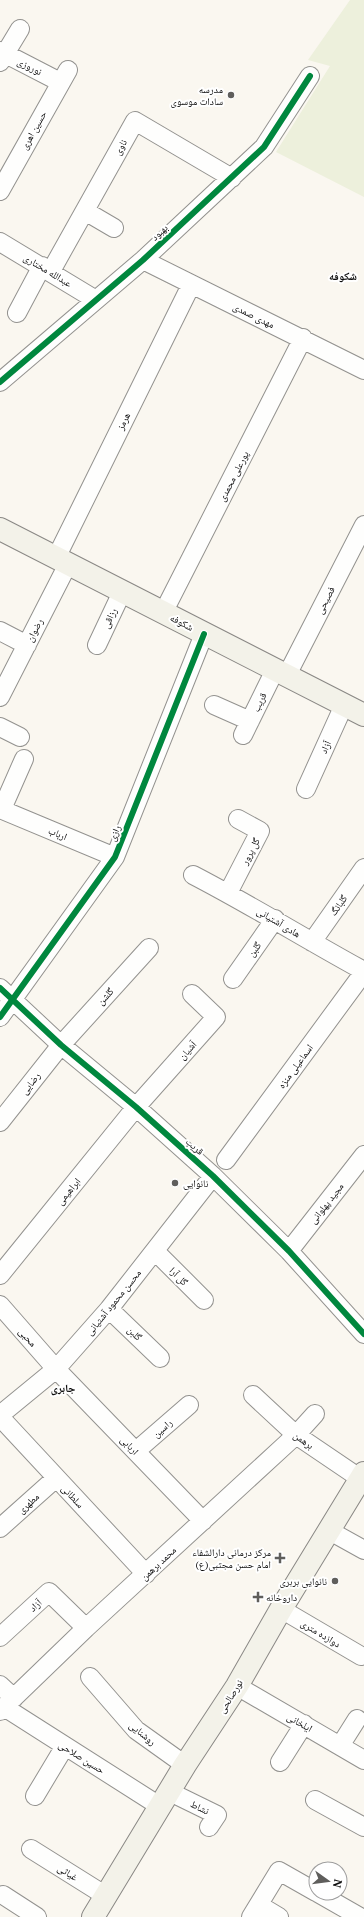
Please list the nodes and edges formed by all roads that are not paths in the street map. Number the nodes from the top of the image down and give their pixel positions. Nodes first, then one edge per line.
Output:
1 (20, 29) dead end
2 (2, 55) edge
3 (64, 76) joint
4 (310, 76) dead end
5 (232, 178) junction
6 (0, 191) edge
7 (85, 211) junction
8 (114, 228) dead end
9 (0, 242) edge
10 (143, 260) junction
11 (47, 269) junction
12 (191, 285) junction
13 (96, 300) junction
14 (17, 313) dead end
15 (303, 338) junction
16 (364, 370) edge
17 (0, 382) edge
18 (364, 525) edge
19 (0, 529) edge
20 (62, 561) junction
21 (122, 592) junction
22 (163, 613) junction
23 (0, 631) edge
24 (204, 634) junction
25 (27, 645) junction
26 (97, 645) dead end
27 (281, 673) junction
28 (0, 697) edge
29 (214, 705) dead end
30 (344, 705) junction
31 (364, 715) edge
32 (0, 727) edge
33 (20, 737) dead end
34 (24, 759) dead end
35 (306, 789) dead end
36 (1, 809) edge
37 (238, 820) dead end
38 (115, 857) junction
39 (364, 868) edge
40 (193, 875) dead end
41 (228, 893) junction
42 (275, 919) junction
43 (312, 942) junction
44 (149, 948) dead end
45 (364, 971) edge
46 (234, 979) dead end
47 (6, 994) edge
48 (192, 994) dead end
49 (0, 1017) edge
50 (61, 1045) junction
51 (136, 1107) junction
52 (0, 1122) edge
53 (364, 1155) edge
54 (226, 1160) dead end
55 (214, 1176) junction
56 (154, 1251) junction
57 (289, 1251) junction
58 (0, 1275) edge
59 (204, 1300) dead end
60 (0, 1305) edge
61 (109, 1309) junction
62 (364, 1334) edge
63 (160, 1358) dead end
64 (56, 1370) junction
65 (253, 1395) dead end
66 (189, 1405) dead end
67 (315, 1414) dead end
68 (0, 1416) edge
69 (296, 1435) junction
70 (136, 1451) junction
71 (362, 1476) edge
72 (56, 1478) junction
73 (203, 1521) junction
74 (0, 1528) edge
75 (328, 1530) junction
76 (364, 1550) edge
77 (146, 1574) junction
78 (281, 1609) junction
79 (86, 1628) junction
80 (0, 1637) edge
81 (361, 1656) dead end
82 (90, 1677) dead end
83 (0, 1685) edge
84 (237, 1686) junction
85 (6, 1705) edge
86 (356, 1719) dead end
87 (304, 1724) junction
88 (65, 1746) junction
89 (340, 1746) junction
90 (364, 1760) edge
91 (280, 1762) dead end
92 (185, 1765) junction
93 (35, 1796) dead end
94 (165, 1799) junction
95 (315, 1800) dead end
96 (364, 1826) edge
97 (209, 1827) dead end
98 (31, 1849) dead end
99 (308, 1887) edge
100 (2, 1895) dead end
101 (106, 1896) junction
102 (332, 1901) edge
103 (255, 1911) edge
104 (37, 1917) edge
105 (93, 1917) edge
106 (279, 1917) edge
107 (360, 1917) edge

1 - 2 street
2 - 3 street, نوروزی
3 - 6 street, حسین اهری
4 - 5 street, بهبود
5 - 7 street, ناوی
5 - 10 street, بهبود
7 - 8 street
7 - 11 street, ناوی
9 - 11 street, عبدالله مختاری
10 - 12 street, مهدی صمدی
10 - 13 street, بهبود
11 - 13 street, عبدالله مختاری
11 - 14 street, ناوی
12 - 15 street, مهدی صمدی
12 - 20 street, هرمز
13 - 17 street, بهبود
15 - 16 street, مهدی صمدی
15 - 22 street, پورعلی محمدی
18 - 27 street, فصیحی
19 - 20 main road, شکوفه
20 - 21 main road, شکوفه
20 - 25 street, رضوان
21 - 22 main road, شکوفه
21 - 26 street, رزاقی
22 - 24 main road, شکوفه
23 - 25 street
24 - 27 main road, شکوفه
24 - 38 street, رازی
25 - 28 street, رضوان
27 - 29 street, قریب
27 - 30 main road, شکوفه
30 - 31 main road, شکوفه
30 - 35 street, آزاد
32 - 33 street
34 - 36 street
36 - 38 street, ارباب
37 - 41 street, گل پرور
38 - 47 street, رازی
39 - 43 street, گلبانگ
40 - 41 street, هادی آشتیانی
41 - 42 street, هادی آشتیانی
42 - 43 street, هادی آشتیانی
42 - 46 street, گلبن
43 - 45 street, هادی آشتیانی
44 - 50 street, گلشن
45 - 54 street, اسماعیلی منزه
47 - 49 street, رازی
47 - 50 street, قریب
48 - 51 street, آشیان
50 - 51 street, قریب
50 - 52 street, رضایی
51 - 55 street, قریب
51 - 58 street, ابراهیمی
53 - 57 street, مجید پهلوانی
55 - 56 street, محسن محمود آشتیانی
55 - 57 street, قریب
56 - 59 street, گل آرا
56 - 61 street, محسن محمود آشتیانی
57 - 62 street, قریب
60 - 64 street, محبی
61 - 63 street, گلبن
61 - 64 street, محسن محمود آشتیانی
64 - 68 street, محسن محمود آشتیانی
64 - 70 street, اربابی
65 - 69 street, برهمن
66 - 70 street, راسین
67 - 69 street, محمد برهمن
68 - 72 street, سلطانی
69 - 71 street, برهمن
69 - 73 street, محمد برهمن
70 - 73 street, اربابی
71 - 75 main road, نورصالحی
72 - 74 street, مطهری
72 - 77 street, سلطانی
73 - 77 street, محمد برهمن
75 - 76 street
75 - 78 main road, نورصالحی
77 - 79 street, محمد برهمن
78 - 81 street, دوازده متری
78 - 84 main road, نورصالحی
79 - 80 street, آزاد
79 - 85 street, محمد برهمن
82 - 92 street, روشنایی
83 - 85 street, حسین صلاحی
84 - 87 street, ایلخانی
84 - 92 main road, نورصالحی
85 - 88 street, حسین صلاحی
86 - 89 street
87 - 89 street, ایلخانی
87 - 91 street
88 - 93 street
88 - 94 street, حسین صلاحی
89 - 90 street, ایلخانی
92 - 94 main road, نورصالحی
94 - 97 street, نشاط
94 - 101 main road, نورصالحی
95 - 96 street
98 - 101 street, غیاثی
99 - 103 street
100 - 104 street
101 - 105 main road, نورصالحی
102 - 107 street
103 - 106 street

